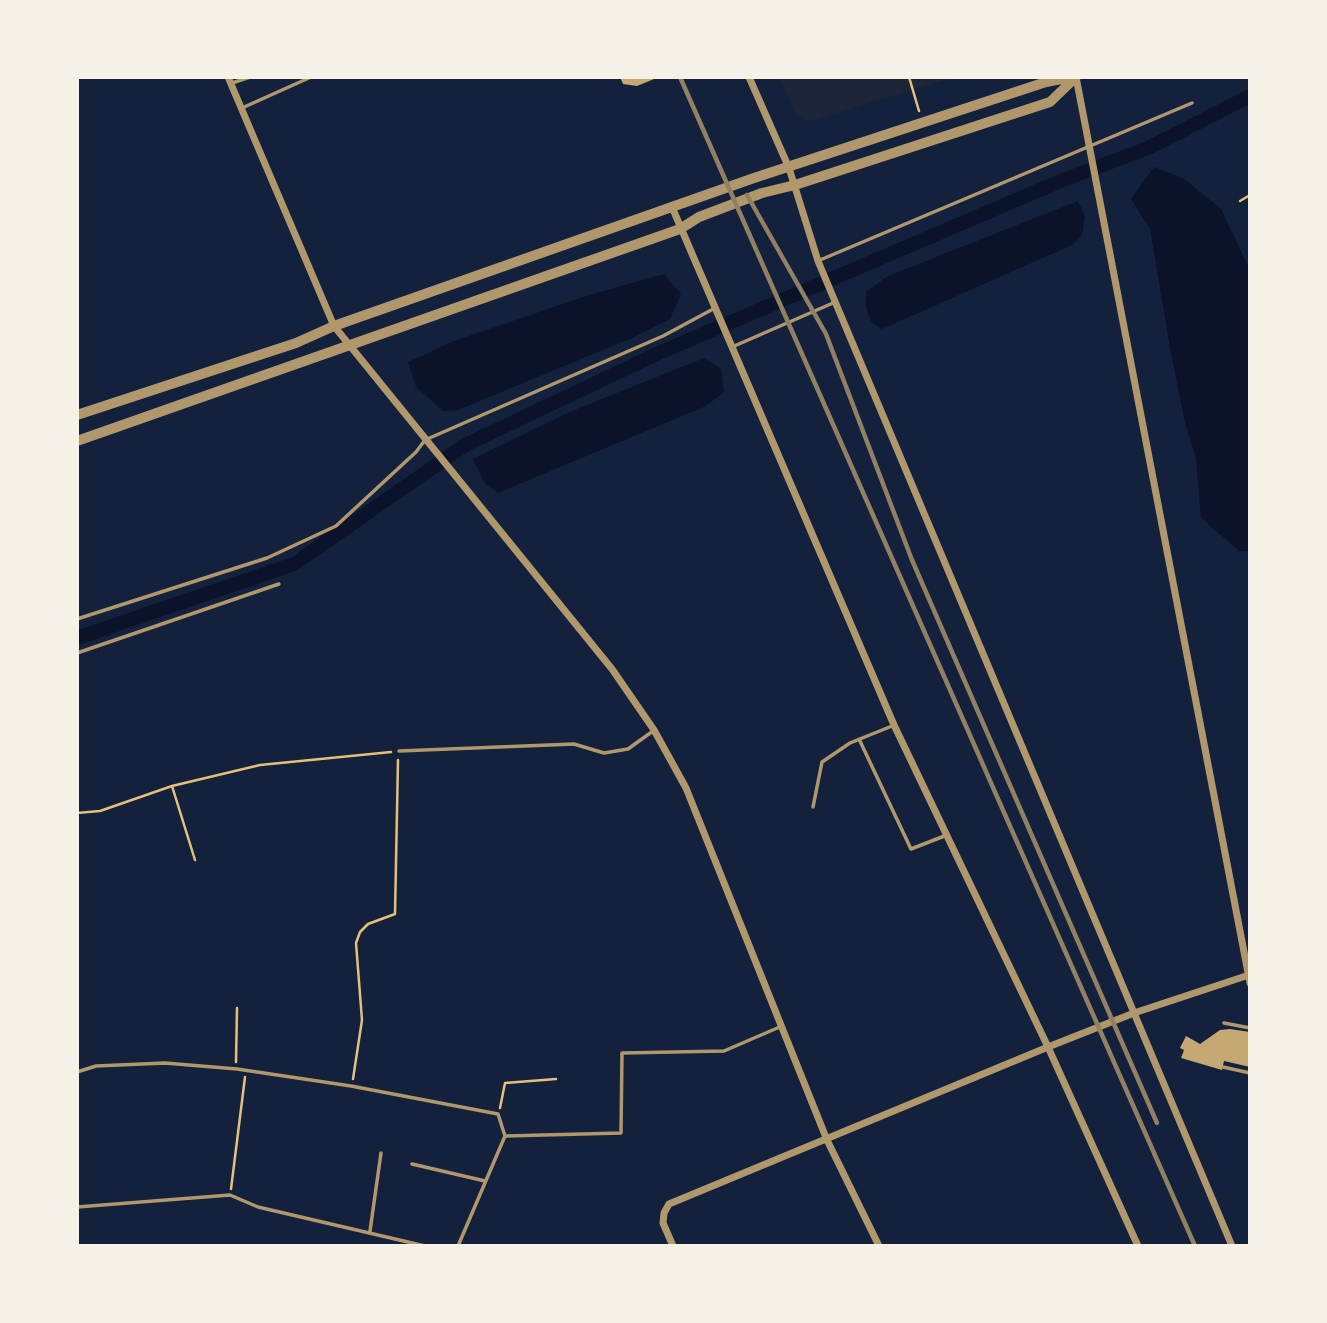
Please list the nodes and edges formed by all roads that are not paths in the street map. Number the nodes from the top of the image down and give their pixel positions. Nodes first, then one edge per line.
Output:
1 (250, 77) edge
2 (311, 77) edge
3 (749, 77) edge
4 (1075, 77) edge
5 (229, 80) edge
6 (1192, 103) dead end
7 (242, 108) junction
8 (1090, 145) junction
9 (789, 168) junction
10 (795, 185) junction
11 (672, 207) junction
12 (680, 229) junction
13 (818, 261) junction
14 (835, 302) junction
15 (715, 308) junction
16 (334, 326) junction
17 (346, 345) junction
18 (732, 347) junction
19 (77, 415) edge
20 (425, 440) junction
21 (77, 441) edge
22 (278, 584) dead end
23 (77, 618) edge
24 (77, 653) edge
25 (894, 725) junction
26 (654, 730) junction
27 (859, 739) junction
28 (399, 751) road end
29 (813, 807) dead end
30 (947, 835) junction
31 (1249, 977) edge
32 (1134, 1013) junction
33 (1224, 1023) dead end
34 (782, 1026) junction
35 (1250, 1028) edge
36 (1048, 1047) junction
37 (1223, 1067) dead end
38 (77, 1072) edge
39 (1250, 1073) edge
40 (505, 1136) junction
41 (827, 1140) junction
42 (381, 1153) dead end
43 (412, 1164) dead end
44 (485, 1181) junction
45 (77, 1207) edge
46 (370, 1231) junction
47 (425, 1246) edge
48 (458, 1246) edge
49 (673, 1246) edge
50 (879, 1246) edge
51 (1138, 1246) edge
52 (1232, 1246) edge

1 - 5 lane
2 - 7 lane
3 - 9 street
4 - 8 street
4 - 9 street
4 - 10 street
5 - 7 street
6 - 8 lane
7 - 16 street
8 - 13 lane
8 - 31 street
9 - 10 street
9 - 11 street
10 - 12 street
10 - 13 street
11 - 12 street
11 - 16 street
12 - 15 street
12 - 17 street
13 - 14 street
14 - 18 lane
14 - 32 street
15 - 18 street
15 - 20 lane
16 - 17 street
16 - 19 street
17 - 20 street
17 - 21 street
18 - 25 street
20 - 23 lane
20 - 26 street
22 - 24 lane
25 - 27 lane
25 - 30 street
26 - 28 lane
26 - 34 street
27 - 29 lane
27 - 30 lane
30 - 36 street
31 - 32 street
32 - 36 street
32 - 52 street
33 - 35 lane
34 - 40 lane
34 - 41 street
36 - 41 street
36 - 51 street
37 - 39 lane
38 - 40 lane
40 - 44 lane
41 - 49 street
41 - 50 street
42 - 46 lane
43 - 44 lane
44 - 48 lane
45 - 46 lane
46 - 47 lane

